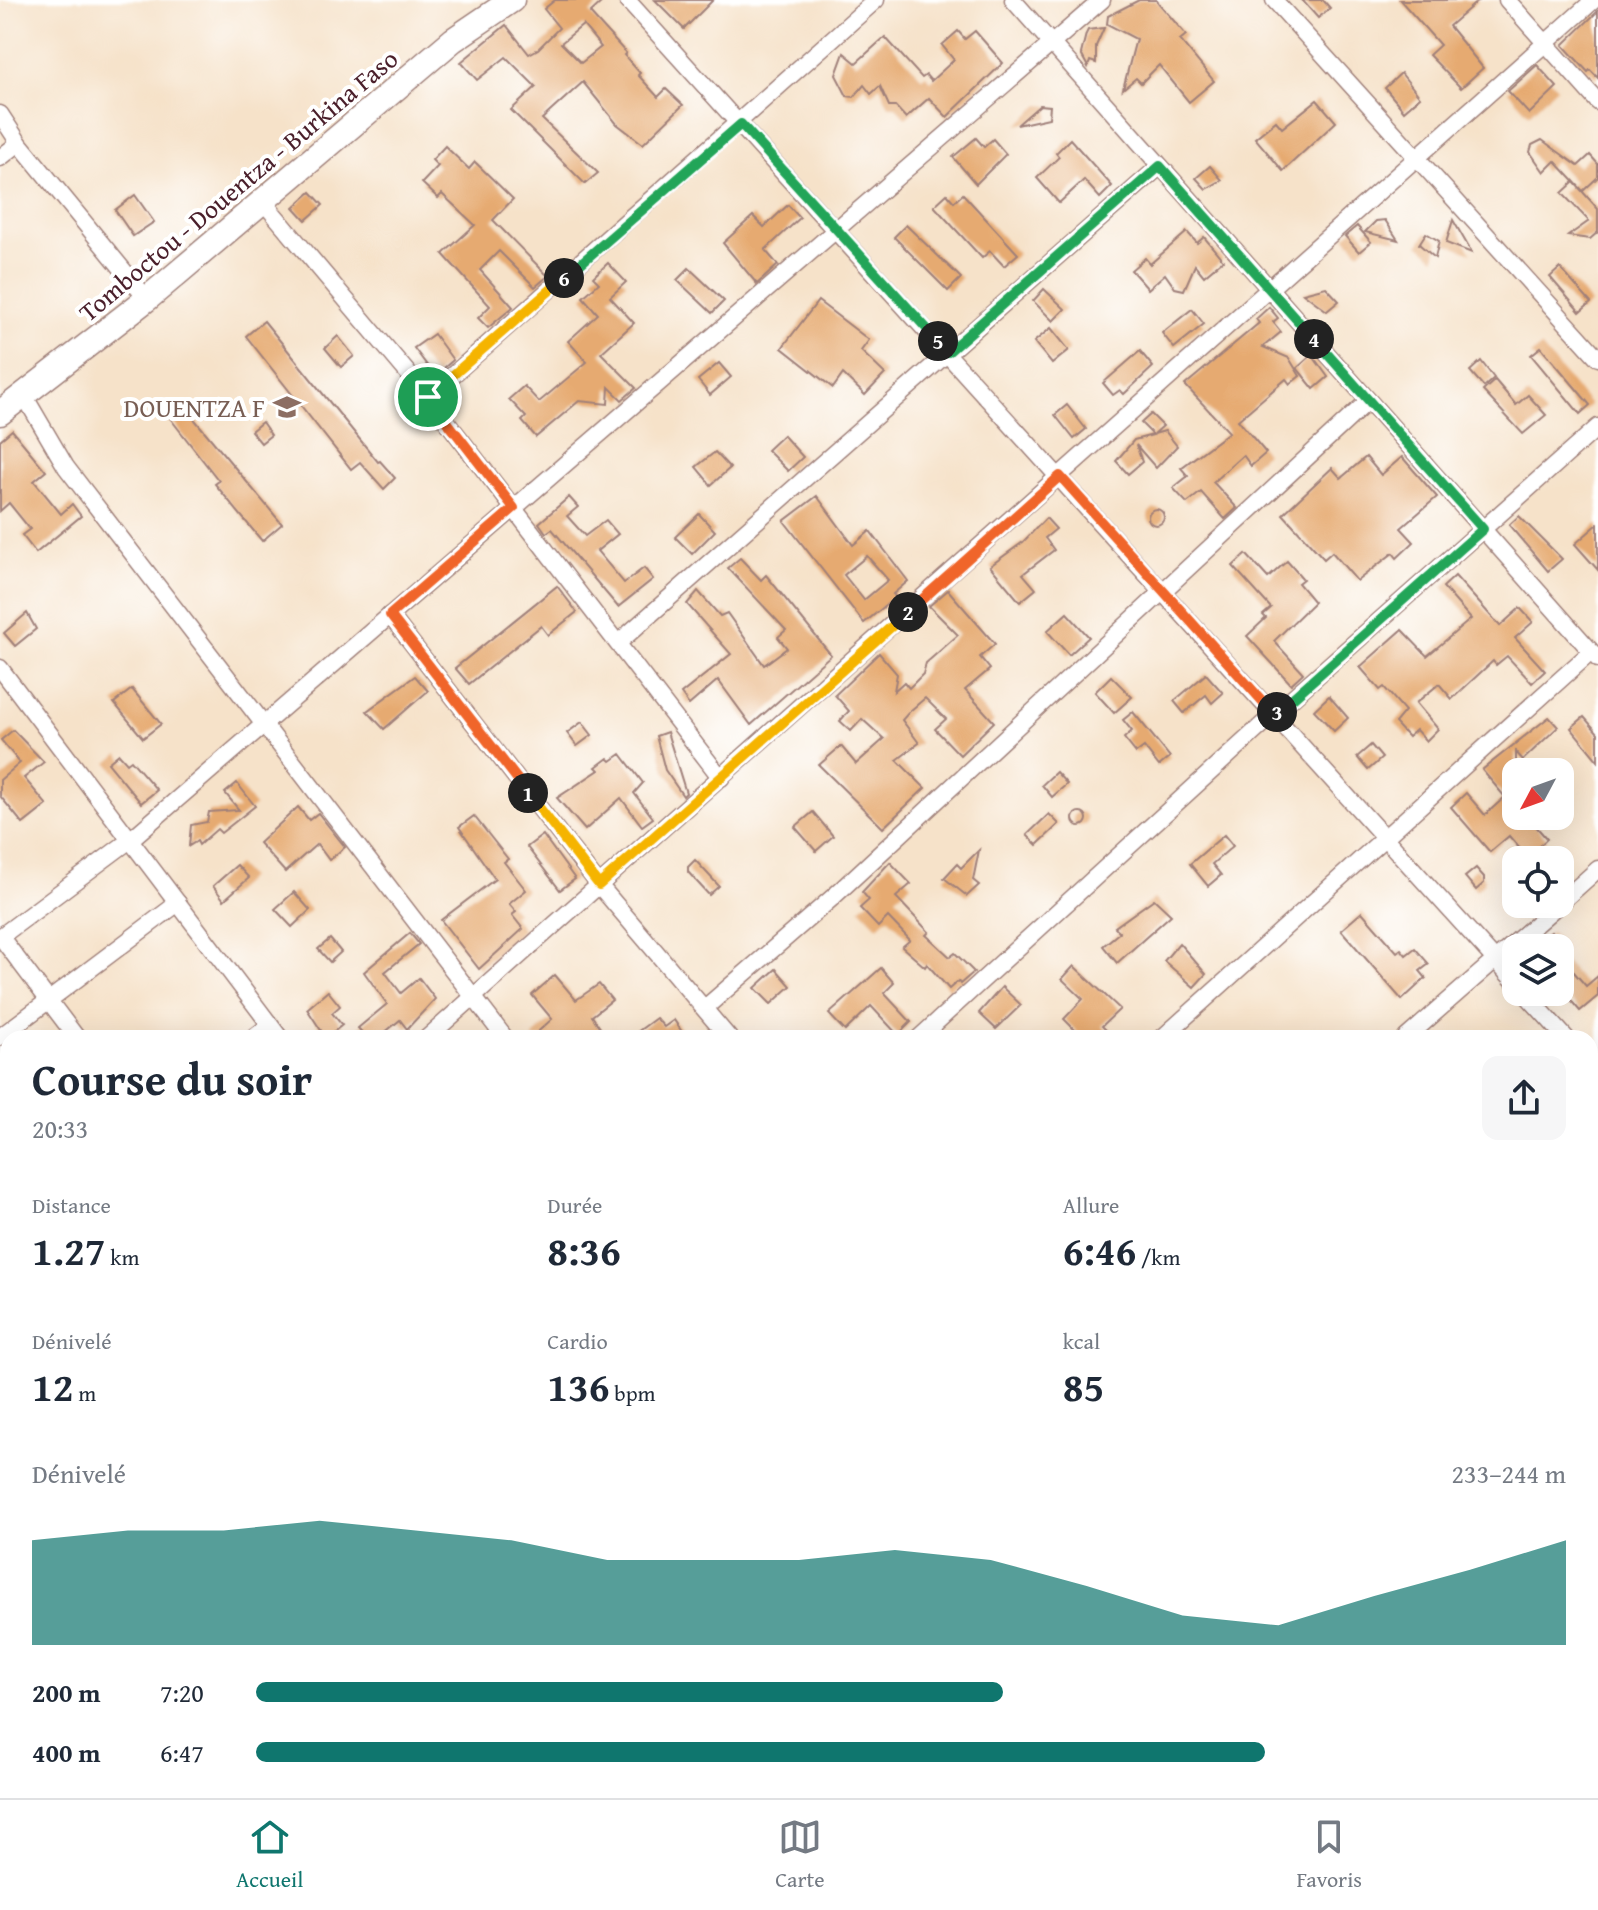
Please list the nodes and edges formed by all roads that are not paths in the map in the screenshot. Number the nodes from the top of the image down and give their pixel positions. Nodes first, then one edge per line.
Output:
1 (512, 0) edge
2 (627, 0) edge
3 (876, 0) edge
4 (1013, 0) edge
5 (1102, 0) edge
6 (1274, 0) edge
7 (1507, 0) edge
8 (1594, 0) edge
9 (1545, 43) junction
10 (1051, 44) junction
11 (1598, 102) edge
12 (0, 114) edge
13 (741, 124) junction
14 (19, 143) junction
15 (1417, 157) junction
16 (0, 158) edge
17 (1160, 166) junction
18 (261, 199) junction
19 (837, 229) junction
20 (1269, 289) junction
21 (147, 299) junction
22 (948, 352) junction
23 (1598, 358) edge
24 (25, 397) junction
25 (428, 397) junction
26 (1368, 401) junction
27 (0, 413) edge
28 (1598, 427) edge
29 (1060, 476) junction
30 (514, 508) junction
31 (1483, 529) junction
32 (1163, 591) junction
33 (390, 615) junction
34 (618, 643) junction
35 (1595, 656) edge
36 (0, 668) edge
37 (1274, 714) junction
38 (265, 723) junction
39 (721, 778) junction
40 (1383, 839) junction
41 (130, 840) junction
42 (1598, 869) edge
43 (599, 885) junction
44 (1574, 890) edge
45 (178, 903) junction
46 (1542, 918) edge
47 (0, 937) edge
48 (1496, 960) junction
49 (1502, 967) edge
50 (475, 997) junction
51 (48, 1000) junction
52 (1537, 1006) edge
53 (706, 1007) junction
54 (9, 1030) edge
55 (71, 1030) edge
56 (274, 1030) edge
57 (436, 1030) edge
58 (499, 1030) edge
59 (723, 1030) edge
60 (928, 1030) edge
61 (1171, 1030) edge
62 (1415, 1030) edge
63 (1559, 1030) edge

1 - 18 main road, Tomboctou - Douentza - Burkina Faso
2 - 13 street
3 - 13 street
4 - 10 street
5 - 10 street
6 - 15 street
7 - 9 street
8 - 9 street
9 - 11 street
9 - 15 street
10 - 17 street
10 - 19 street
12 - 14 street
13 - 19 street
13 - 25 street
14 - 16 street
14 - 21 street
15 - 20 street
15 - 23 street
17 - 20 street
17 - 22 street
18 - 21 main road, Tomboctou - Douentza - Burkina Faso
18 - 25 street
19 - 22 street
19 - 30 street
20 - 26 street
20 - 29 street
21 - 24 main road, Tomboctou - Douentza - Burkina Faso
22 - 29 street
22 - 34 street
24 - 27 main road, Tomboctou - Douentza - Burkina Faso
24 - 38 street
25 - 30 street
26 - 31 street
26 - 32 street
28 - 31 street
29 - 32 street
29 - 39 street
30 - 33 street
30 - 34 street
31 - 35 street
31 - 37 street
32 - 37 street
32 - 53 street
33 - 38 street
33 - 43 street
34 - 39 street
35 - 40 street
36 - 41 street
37 - 40 street
37 - 60 street
38 - 41 street
38 - 50 street
39 - 43 street
40 - 48 street
40 - 61 street
41 - 45 street
41 - 47 street
42 - 44 street
43 - 50 street
43 - 53 street
45 - 51 street
45 - 56 street
46 - 48 street
47 - 51 street
48 - 49 street
48 - 62 street
50 - 57 street
50 - 58 street
51 - 54 street
51 - 55 street
52 - 63 street
53 - 59 street

